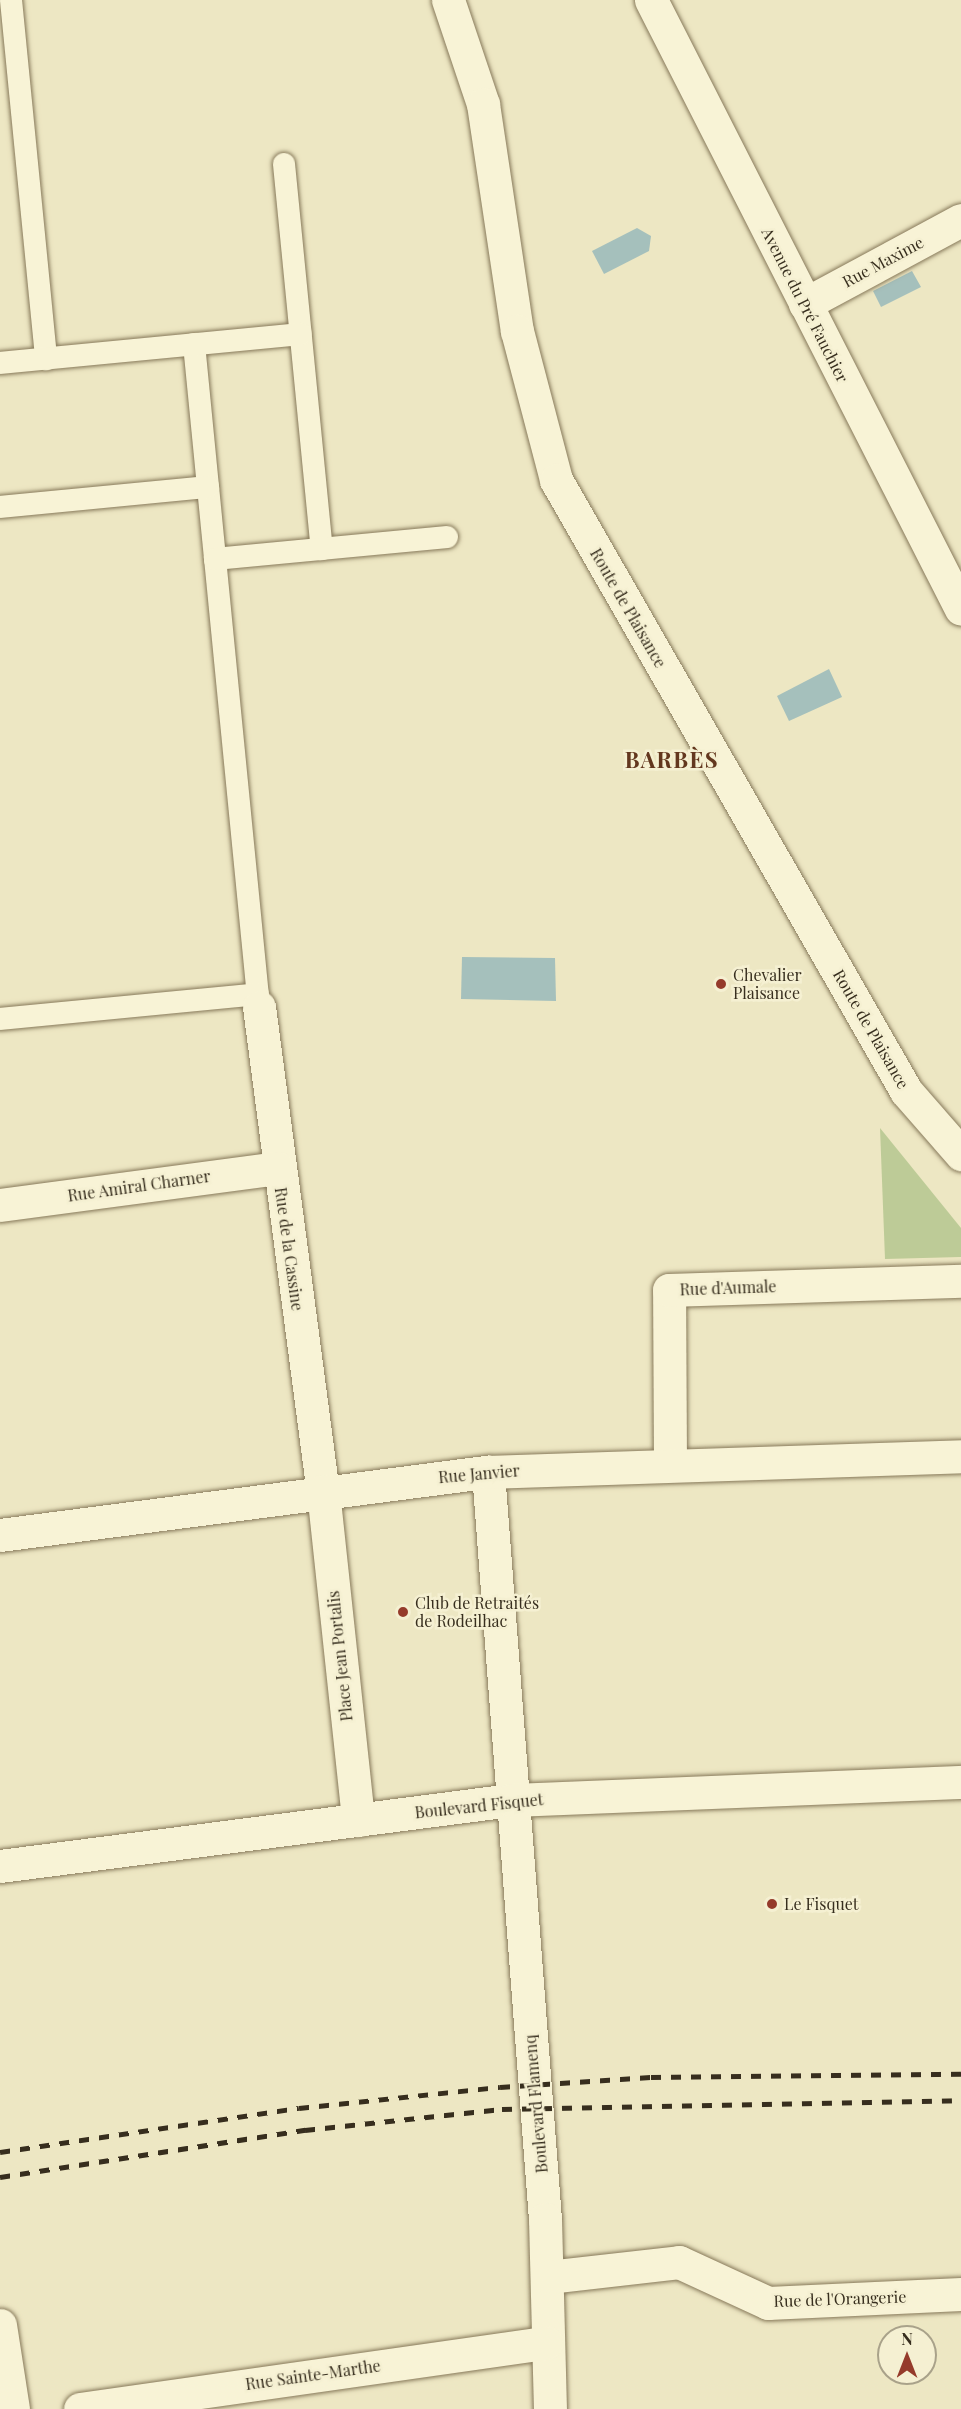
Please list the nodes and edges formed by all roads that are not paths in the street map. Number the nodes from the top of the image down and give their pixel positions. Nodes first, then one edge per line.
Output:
1 (11, 0) edge
2 (448, 0) edge
3 (651, 0) edge
4 (284, 164) dead end
5 (961, 220) edge
6 (805, 304) junction
7 (301, 334) junction
8 (194, 344) junction
9 (46, 359) junction
10 (0, 363) edge
11 (208, 487) junction
12 (0, 507) edge
13 (447, 537) dead end
14 (322, 549) junction
15 (215, 559) junction
16 (961, 609) edge
17 (258, 1001) junction
18 (0, 1019) edge
19 (961, 1154) edge
20 (278, 1168) junction
21 (0, 1205) edge
22 (961, 1281) edge
23 (961, 1456) edge
24 (670, 1464) junction
25 (488, 1472) junction
26 (322, 1491) junction
27 (0, 1535) edge
28 (961, 1782) edge
29 (511, 1800) junction
30 (358, 1820) junction
31 (0, 1866) edge
32 (548, 2277) junction
33 (961, 2294) edge
34 (0, 2325) edge
35 (546, 2343) junction
36 (231, 2398) edge
37 (13, 2409) edge
38 (80, 2409) edge
39 (550, 2409) edge

1 - 9 lane
2 - 19 street, Route de Plaisance
3 - 6 street, Avenue du Pré Fauchier
4 - 7 lane
5 - 6 street, Rue Maxime
6 - 16 street, Avenue du Pré Fauchier
7 - 8 lane
7 - 14 lane
8 - 9 lane
8 - 11 lane
9 - 10 lane
11 - 12 lane
11 - 15 lane
13 - 14 lane
14 - 15 lane
15 - 17 lane
17 - 18 lane
17 - 20 street, Rue de la Cassine
20 - 21 street, Rue Amiral Charner
20 - 26 street, Rue de la Cassine
22 - 24 street, Rue d'Aumale
23 - 24 street, Rue Janvier
24 - 25 street, Rue Janvier
25 - 26 street, Rue Janvier
25 - 29 street
26 - 27 street, Rue Janvier
26 - 30 street, Place Jean Portalis
28 - 29 street, Boulevard Fisquet
29 - 30 street, Boulevard Fisquet
29 - 32 street, Boulevard Flamenq
30 - 31 street, Boulevard Fisquet
32 - 33 street, Rue de l'Orangerie
32 - 35 street, Boulevard Flamenq
34 - 37 street
35 - 36 street, Rue Sainte-Marthe
35 - 39 street, Boulevard Flamenq
36 - 38 street, Rue Sainte-Marthe

